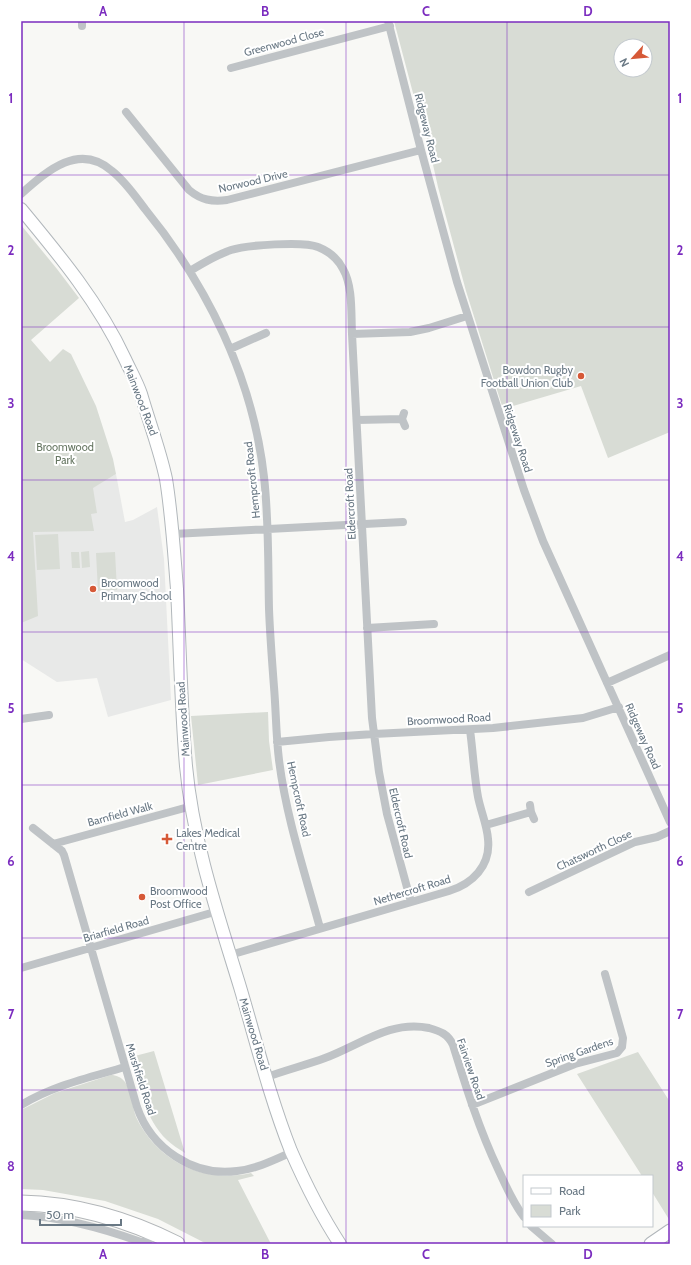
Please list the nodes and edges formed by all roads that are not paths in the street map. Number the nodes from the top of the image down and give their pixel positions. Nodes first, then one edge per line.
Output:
1 (389, 24) edge
2 (231, 68) dead end
3 (126, 112) dead end
4 (421, 150) junction
5 (21, 194) edge
6 (21, 209) edge
7 (190, 271) junction
8 (467, 316) junction
9 (268, 333) dead end
10 (352, 334) junction
11 (230, 349) junction
12 (403, 419) dead end
13 (357, 420) junction
14 (405, 522) dead end
15 (362, 524) junction
16 (268, 530) junction
17 (173, 534) junction
18 (436, 625) dead end
19 (367, 628) junction
20 (670, 655) edge
21 (607, 683) junction
22 (619, 708) junction
23 (49, 715) dead end
24 (31, 717) junction
25 (21, 718) edge
26 (32, 727) dead end
27 (470, 730) junction
28 (374, 734) junction
29 (278, 742) junction
30 (192, 806) junction
31 (532, 812) dead end
32 (670, 822) edge
33 (486, 825) junction
34 (33, 828) dead end
35 (670, 831) edge
36 (53, 844) junction
37 (529, 892) dead end
38 (411, 902) junction
39 (218, 911) junction
40 (320, 928) junction
41 (91, 948) junction
42 (230, 955) junction
43 (21, 968) edge
44 (605, 973) dead end
45 (125, 1067) junction
46 (267, 1076) junction
47 (21, 1105) edge
48 (472, 1105) junction
49 (292, 1152) junction
50 (21, 1203) edge
51 (21, 1216) edge
52 (523, 1216) edge
53 (532, 1227) edge
54 (670, 1231) edge
55 (155, 1233) junction
56 (177, 1244) edge
57 (340, 1244) edge
58 (552, 1244) edge
59 (651, 1244) edge

1 - 2 street, Greenwood Close
1 - 4 street, Ridgeway Road
3 - 4 street, Norwood Drive
4 - 8 street, Ridgeway Road
5 - 7 street, Hempcroft Road
6 - 17 street, Mainwood Road
7 - 10 street, Eldercroft Road
7 - 11 street, Hempcroft Road
8 - 10 street
8 - 21 street, Ridgeway Road
9 - 11 street
10 - 13 street, Eldercroft Road
11 - 16 street, Hempcroft Road
12 - 13 street
13 - 15 street, Eldercroft Road
14 - 15 street
15 - 16 street
15 - 19 street, Eldercroft Road
16 - 17 street
16 - 29 street, Hempcroft Road
17 - 30 street, Mainwood Road
18 - 19 street
19 - 28 street, Eldercroft Road
20 - 21 street
21 - 22 street, Ridgeway Road
22 - 27 street, Broomwood Road
22 - 32 street, Ridgeway Road
23 - 24 street
24 - 25 street
24 - 26 street
27 - 28 street, Broomwood Road
27 - 33 street, Nethercroft Road
28 - 29 street, Broomwood Road
28 - 38 street, Eldercroft Road
29 - 40 street, Hempcroft Road
30 - 36 street, Barnfield Walk
30 - 39 street, Mainwood Road
31 - 33 street
33 - 38 street, Nethercroft Road
34 - 36 street, Marshfield Road
35 - 37 street, Chatsworth Close
36 - 41 street, Marshfield Road
38 - 40 street, Nethercroft Road
39 - 41 street, Briarfield Road
39 - 42 street, Mainwood Road
40 - 42 street, Nethercroft Road
41 - 43 street, Briarfield Road
41 - 45 street, Marshfield Road
42 - 46 street, Mainwood Road
44 - 48 street, Spring Gardens
45 - 47 street
45 - 49 street, Marshfield Road
46 - 48 street, Fairview Road
46 - 49 street, Mainwood Road
48 - 52 street, Fairview Road
49 - 57 street, Mainwood Road
50 - 55 highway
51 - 55 street
53 - 58 street
54 - 59 main road
55 - 56 highway

